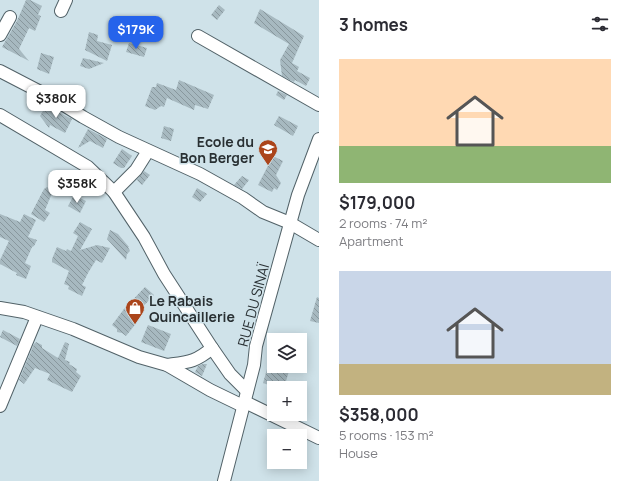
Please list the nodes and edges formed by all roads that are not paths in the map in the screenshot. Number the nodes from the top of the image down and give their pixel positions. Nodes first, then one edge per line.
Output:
1 (10, 17) dead end
2 (0, 35) edge
3 (198, 36) dead end
4 (0, 71) edge
5 (319, 105) edge
6 (0, 115) edge
7 (319, 139) edge
8 (148, 151) junction
9 (114, 192) junction
10 (290, 223) junction
11 (319, 240) edge
12 (0, 308) edge
13 (37, 317) junction
14 (212, 348) junction
15 (167, 365) junction
16 (245, 400) junction
17 (0, 406) edge
18 (319, 438) edge
19 (224, 481) edge

1 - 2 street
3 - 5 street
4 - 8 street
6 - 9 street
7 - 10 street, RUE DU SINAÏ
8 - 9 street
8 - 10 street
9 - 14 street
10 - 11 street
10 - 16 street, RUE DU SINAÏ
12 - 13 street
13 - 15 street
13 - 17 street
14 - 15 street
14 - 16 street
15 - 16 street
16 - 18 street
16 - 19 street, RUE DU SINAÏ

